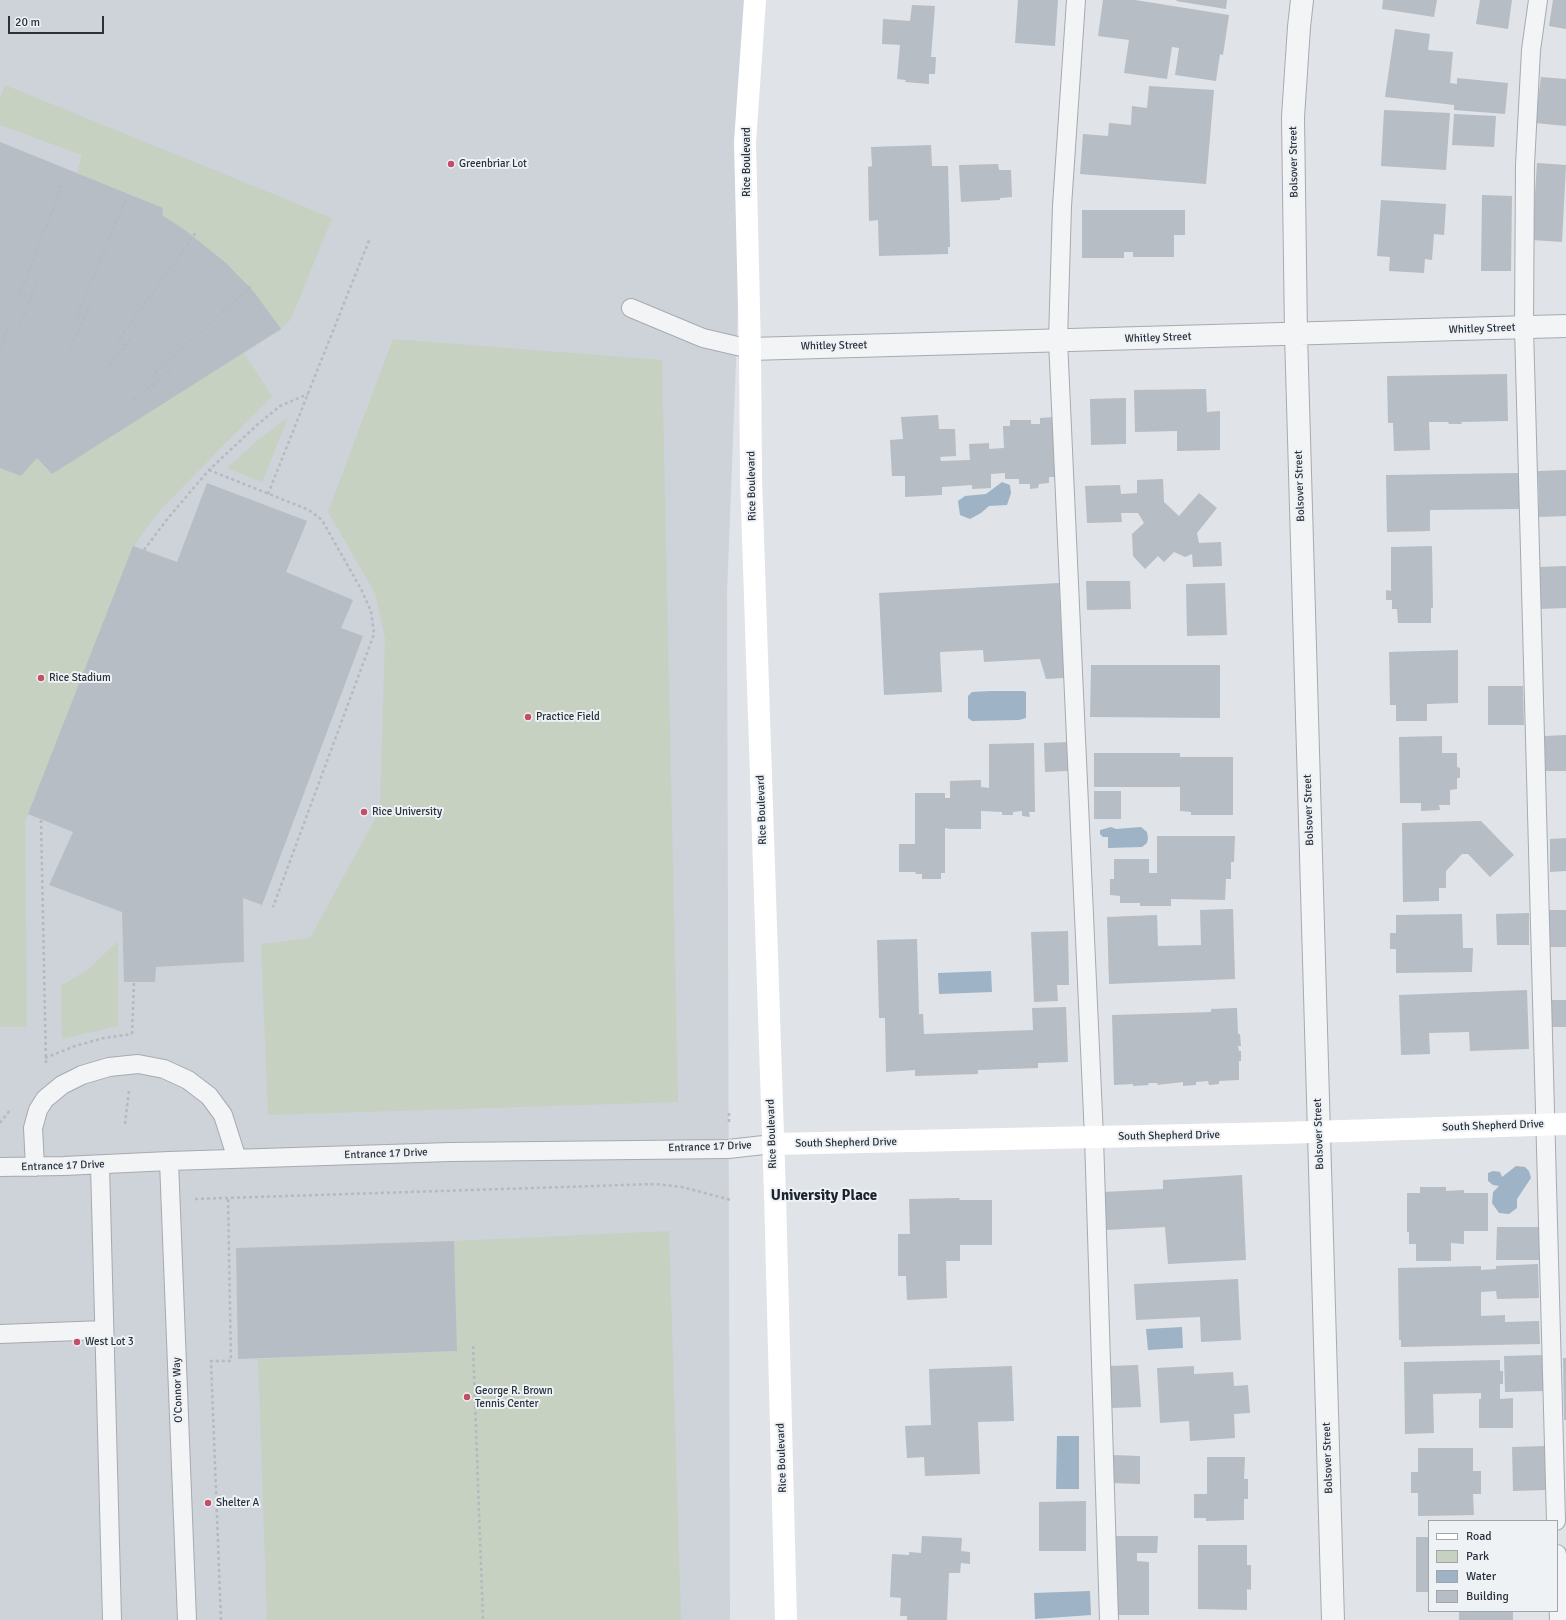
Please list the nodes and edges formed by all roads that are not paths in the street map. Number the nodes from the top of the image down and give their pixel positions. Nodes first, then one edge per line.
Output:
1 (755, 0) edge
2 (1076, 0) edge
3 (1302, 0) edge
4 (1538, 0) edge
5 (632, 308) dead end
6 (1566, 326) edge
7 (1524, 327) junction
8 (1296, 334) junction
9 (1058, 340) junction
10 (750, 349) junction
11 (1556, 1124) edge
12 (1319, 1132) junction
13 (1094, 1137) junction
14 (773, 1144) junction
15 (237, 1159) junction
16 (169, 1161) junction
17 (100, 1165) junction
18 (0, 1167) edge
19 (35, 1167) junction
20 (104, 1330) junction
21 (0, 1334) edge
22 (1556, 1520) edge
23 (1558, 1587) edge
24 (112, 1620) edge
25 (187, 1620) edge
26 (786, 1620) edge
27 (1109, 1620) edge
28 (1333, 1620) edge
29 (1559, 1620) edge

1 - 10 main road, Rice Boulevard
2 - 9 lane
3 - 8 street, Bolsover Street
4 - 7 lane
5 - 10 lane
6 - 7 street, Whitley Street
7 - 8 street, Whitley Street
7 - 11 lane
8 - 9 street, Whitley Street
8 - 12 street, Bolsover Street
9 - 10 street, Whitley Street
9 - 13 lane
10 - 14 main road, Rice Boulevard
11 - 12 main road, South Shepherd Drive
11 - 22 lane
12 - 13 main road, South Shepherd Drive
12 - 28 street, Bolsover Street
13 - 14 main road, South Shepherd Drive
13 - 27 lane
14 - 15 lane, Entrance 17 Drive
14 - 26 main road, Rice Boulevard
15 - 16 lane, Entrance 17 Drive
15 - 19 lane
16 - 17 lane, Entrance 17 Drive
16 - 25 lane, O'Connor Way
17 - 19 lane, Entrance 17 Drive
17 - 20 lane
18 - 19 lane, Entrance 17 Drive
20 - 21 lane
20 - 24 lane
23 - 29 lane

